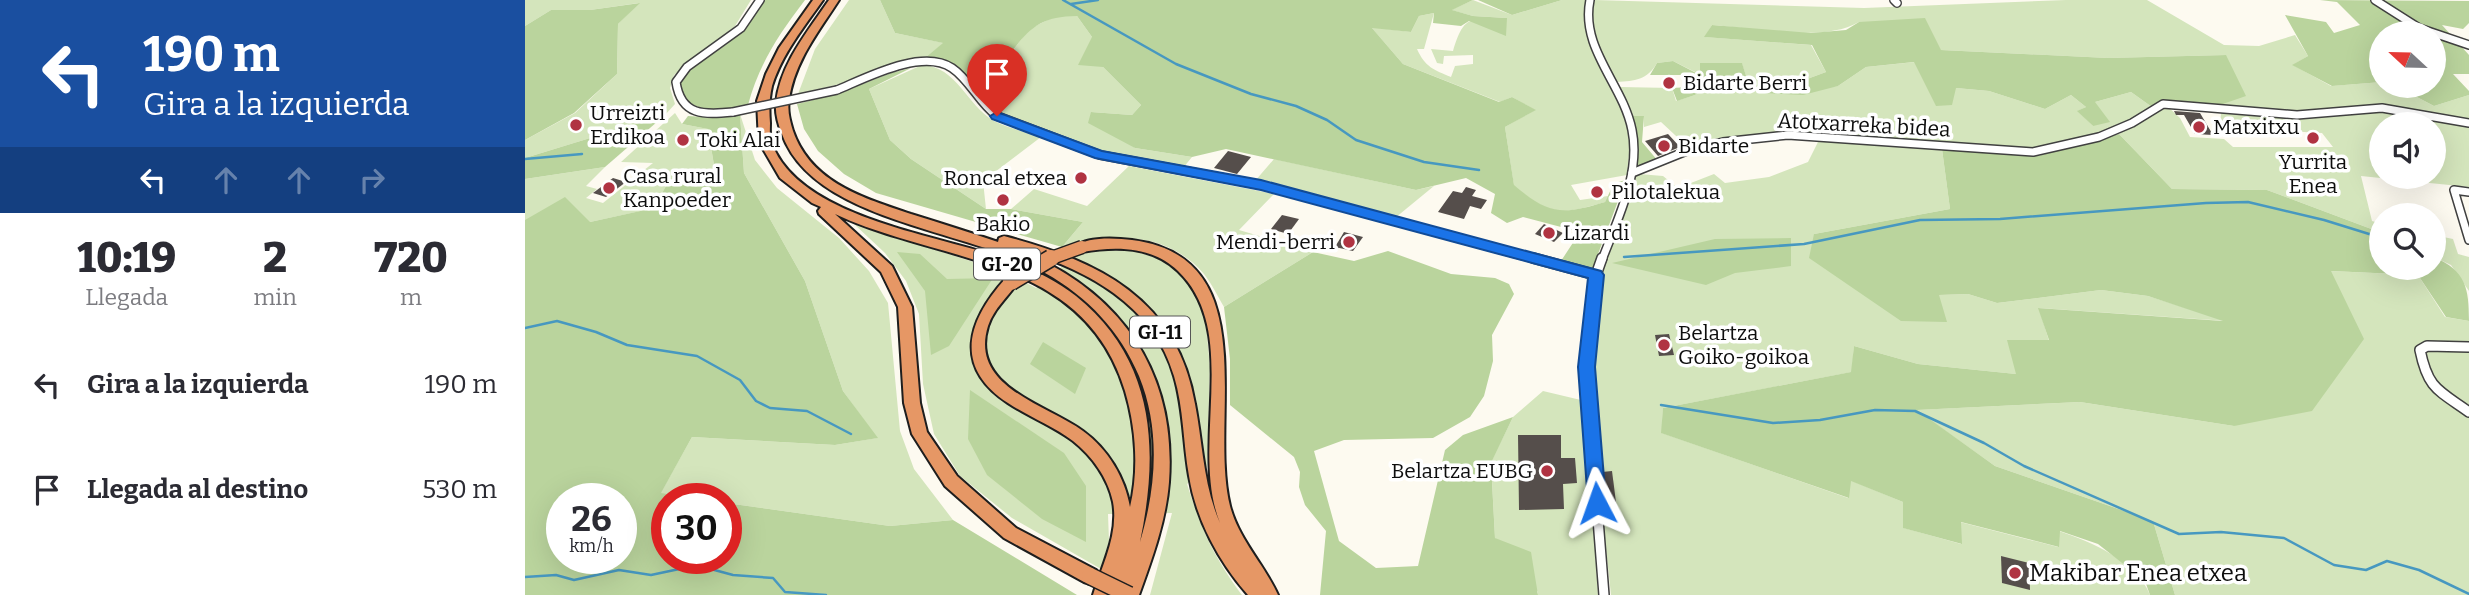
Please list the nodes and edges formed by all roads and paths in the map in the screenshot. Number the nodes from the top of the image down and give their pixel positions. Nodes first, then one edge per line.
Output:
1 (760, 0) edge
2 (818, 0) edge
3 (834, 0) edge
4 (1590, 0) edge
5 (2375, 0) edge
6 (2469, 45) edge
7 (2469, 123) edge
8 (1632, 173) junction
9 (2469, 192) edge
10 (807, 197) junction
11 (907, 218) junction
12 (2469, 240) edge
13 (1596, 275) junction
14 (2469, 347) edge
15 (2469, 412) edge
16 (1102, 595) edge
17 (1114, 595) edge
18 (1130, 595) edge
19 (1259, 595) edge
20 (1269, 595) edge
21 (1604, 595) edge

1 - 13 street, bridge
2 - 10 highway, GI-20
3 - 11 highway, GI-20
4 - 8 street
5 - 6 street
7 - 8 street, Atotxarreka bidea
8 - 13 street
9 - 12 street
10 - 17 highway, GI-20
10 - 18 highway, bridge
11 - 18 highway, GI-20
11 - 19 highway, GI-11
13 - 21 street
14 - 15 street
16 - 20 highway, bridge

